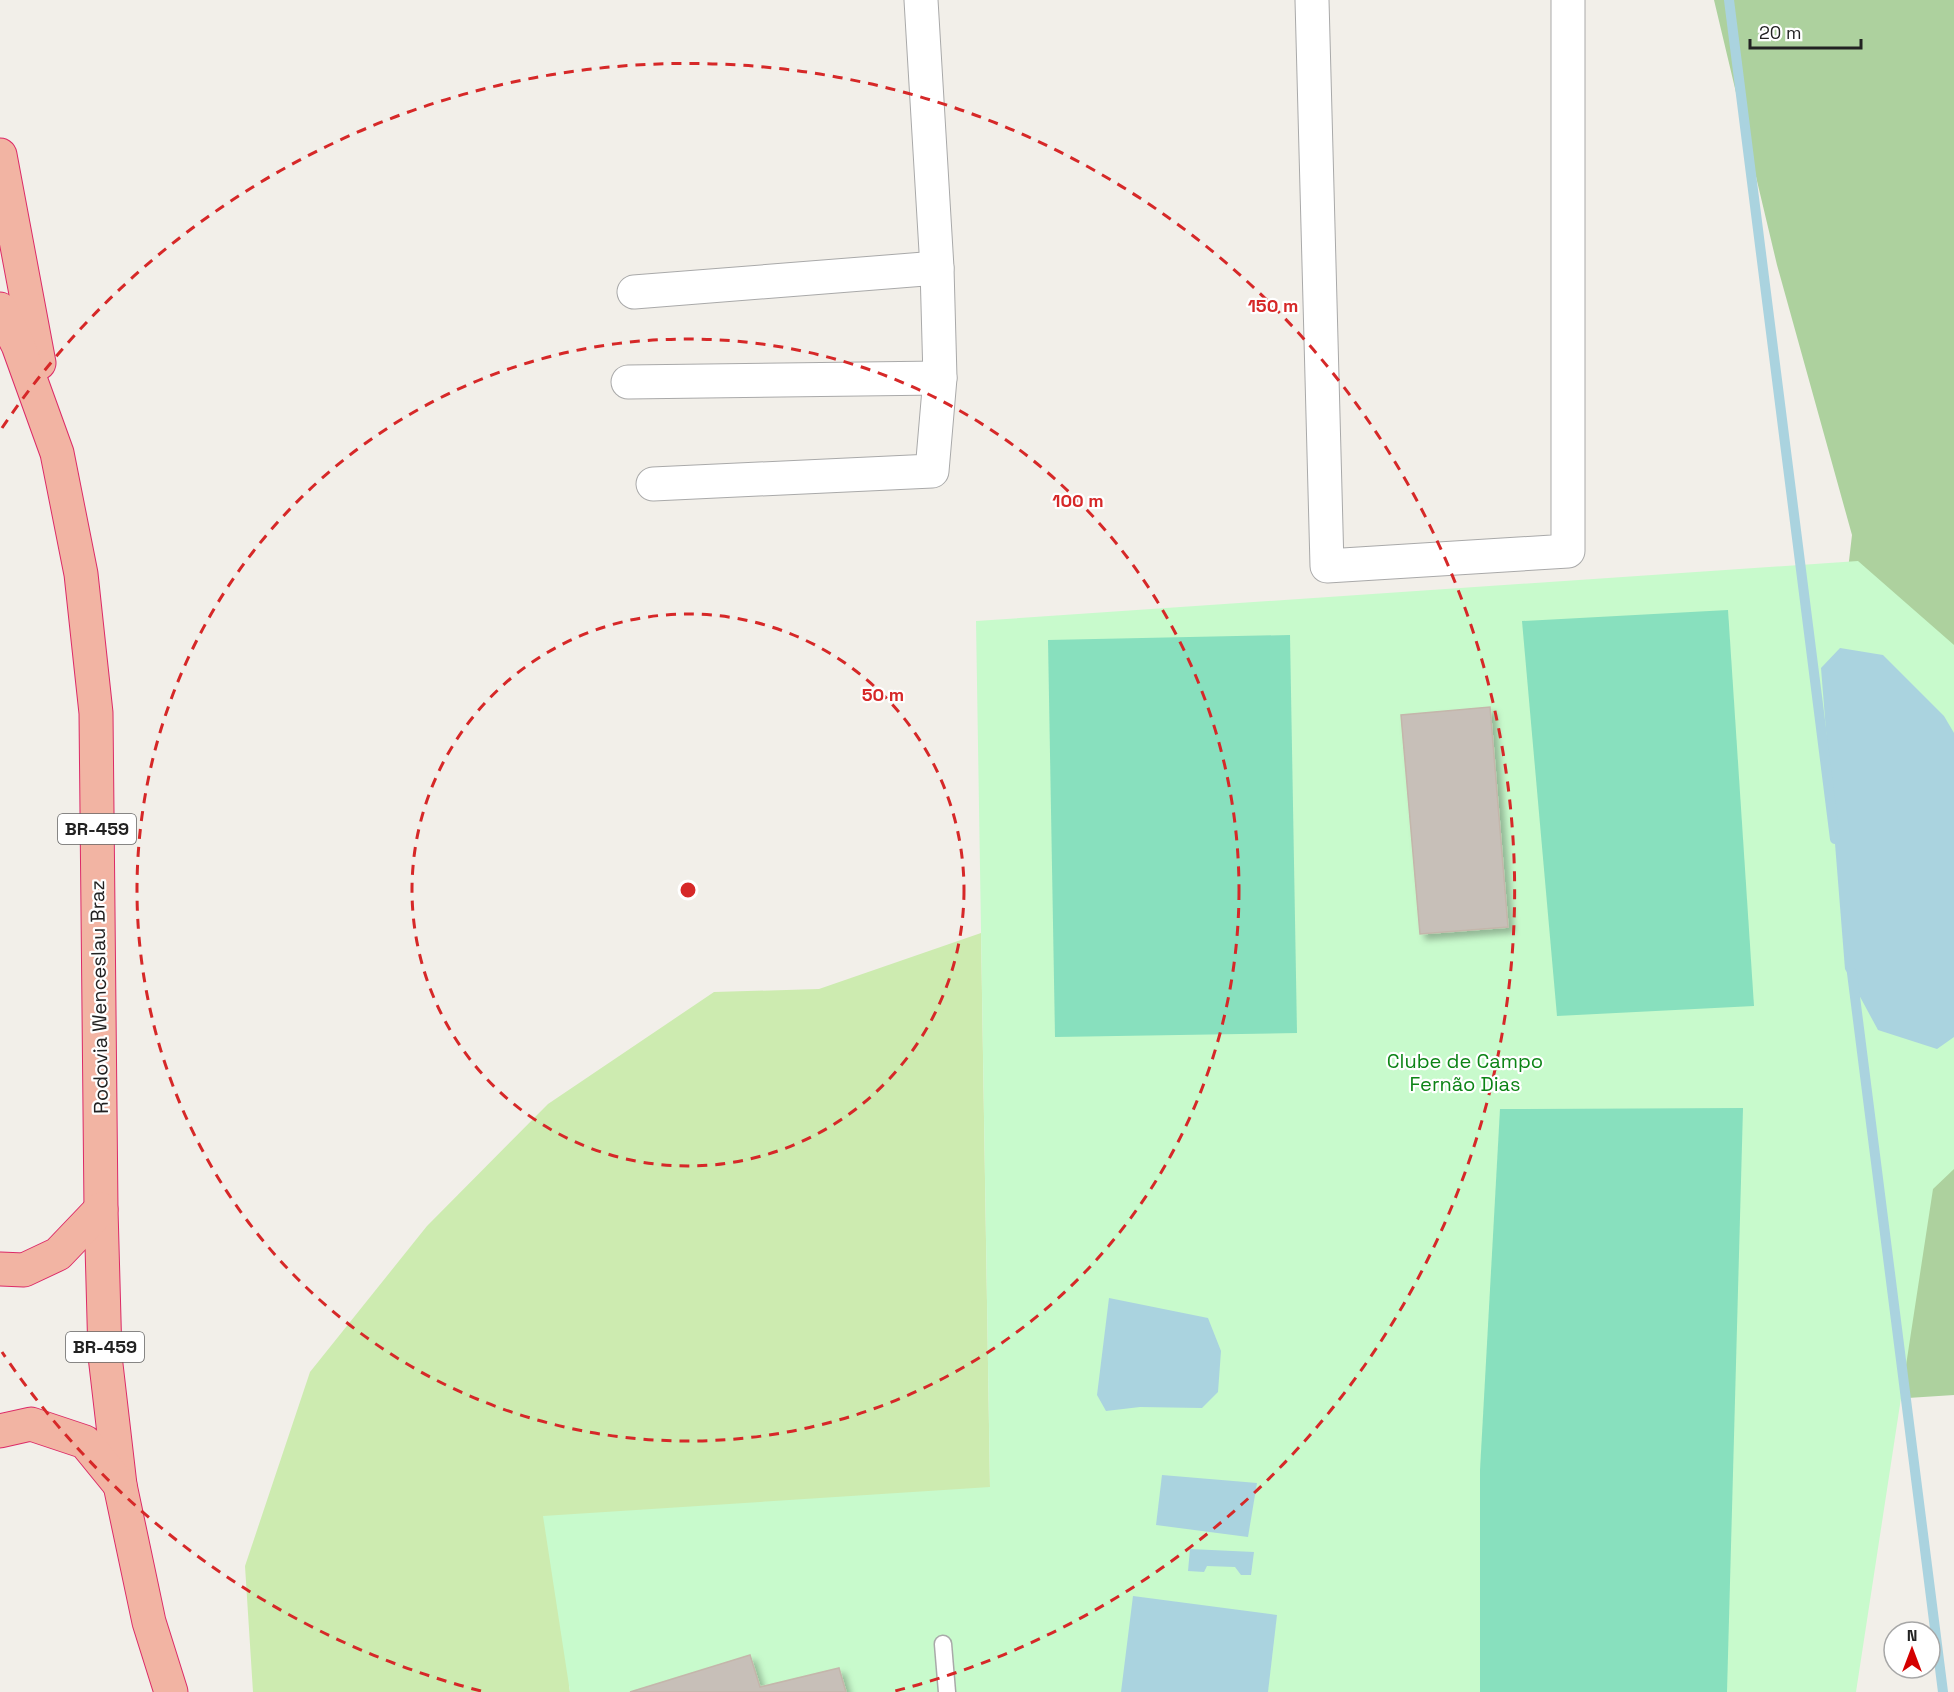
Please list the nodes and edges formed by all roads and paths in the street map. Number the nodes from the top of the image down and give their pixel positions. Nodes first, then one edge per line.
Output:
1 (921, 0) edge
2 (1312, 0) edge
3 (1568, 0) edge
4 (0, 156) edge
5 (936, 268) junction
6 (634, 292) dead end
7 (0, 309) edge
8 (940, 378) junction
9 (628, 382) dead end
10 (57, 453) junction
11 (654, 484) dead end
12 (100, 1209) junction
13 (0, 1269) edge
14 (0, 1431) edge
15 (120, 1485) junction
16 (943, 1644) dead end
17 (171, 1692) edge
18 (947, 1692) edge

1 - 5 street
2 - 3 street
4 - 10 highway
5 - 6 street
5 - 8 street
7 - 10 highway, Rodovia Wenceslau Braz / BR-459
8 - 9 street
8 - 11 street
10 - 12 highway, Rodovia Wenceslau Braz / BR-459
12 - 13 highway
12 - 15 highway, Rodovia Wenceslau Braz / BR-459
14 - 15 highway
15 - 17 highway, Rodovia Wenceslau Braz / BR-459
16 - 18 lane

